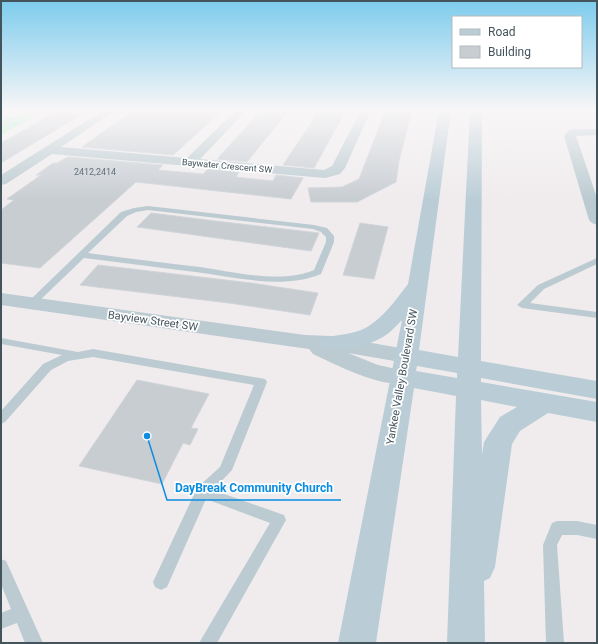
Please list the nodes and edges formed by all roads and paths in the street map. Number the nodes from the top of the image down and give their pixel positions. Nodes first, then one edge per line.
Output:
1 (65, 140) edge
2 (212, 140) edge
3 (351, 140) edge
4 (440, 140) edge
5 (475, 140) edge
6 (572, 140) edge
7 (50, 150) junction
8 (189, 163) junction
9 (1, 181) edge
10 (591, 182) edge
11 (597, 220) edge
12 (82, 255) junction
13 (597, 261) edge
14 (417, 286) junction
15 (1, 299) edge
16 (32, 303) junction
17 (597, 315) edge
18 (1, 341) edge
19 (305, 342) junction
20 (332, 343) junction
21 (78, 354) junction
22 (404, 367) junction
23 (470, 378) junction
24 (597, 390) edge
25 (545, 402) junction
26 (597, 412) edge
27 (1, 419) edge
28 (202, 492) junction
29 (597, 532) edge
30 (1, 566) edge
31 (161, 582) dead end
32 (21, 613) junction
33 (1, 621) edge
34 (466, 642) edge
35 (34, 643) edge
36 (208, 643) edge
37 (357, 643) edge
38 (555, 643) edge

1 - 7 street
2 - 8 street
3 - 8 street, Baywater Crescent SW
4 - 14 main road, Yankee Valley Boulevard SW
5 - 23 main road
6 - 10 street
7 - 8 street, Baywater Crescent SW
7 - 9 street
10 - 11 street
12 - 12 lane
12 - 16 lane
13 - 17 lane
14 - 20 main road
14 - 22 main road, Yankee Valley Boulevard SW
15 - 16 street, Bayview Street SW
16 - 19 street, Bayview Street SW
18 - 21 lane
19 - 20 street, Bayview Street SW
19 - 22 street, Bayview Street SW
20 - 22 street, Bayview Street SW
21 - 27 lane
21 - 28 lane
22 - 23 main road, Bayview Street SW
22 - 37 main road, Yankee Valley Boulevard SW
23 - 24 main road
23 - 25 main road
23 - 34 main road
25 - 26 main road
25 - 34 main road
28 - 31 lane
28 - 36 lane
29 - 38 lane
30 - 32 lane
32 - 33 lane
32 - 35 lane

